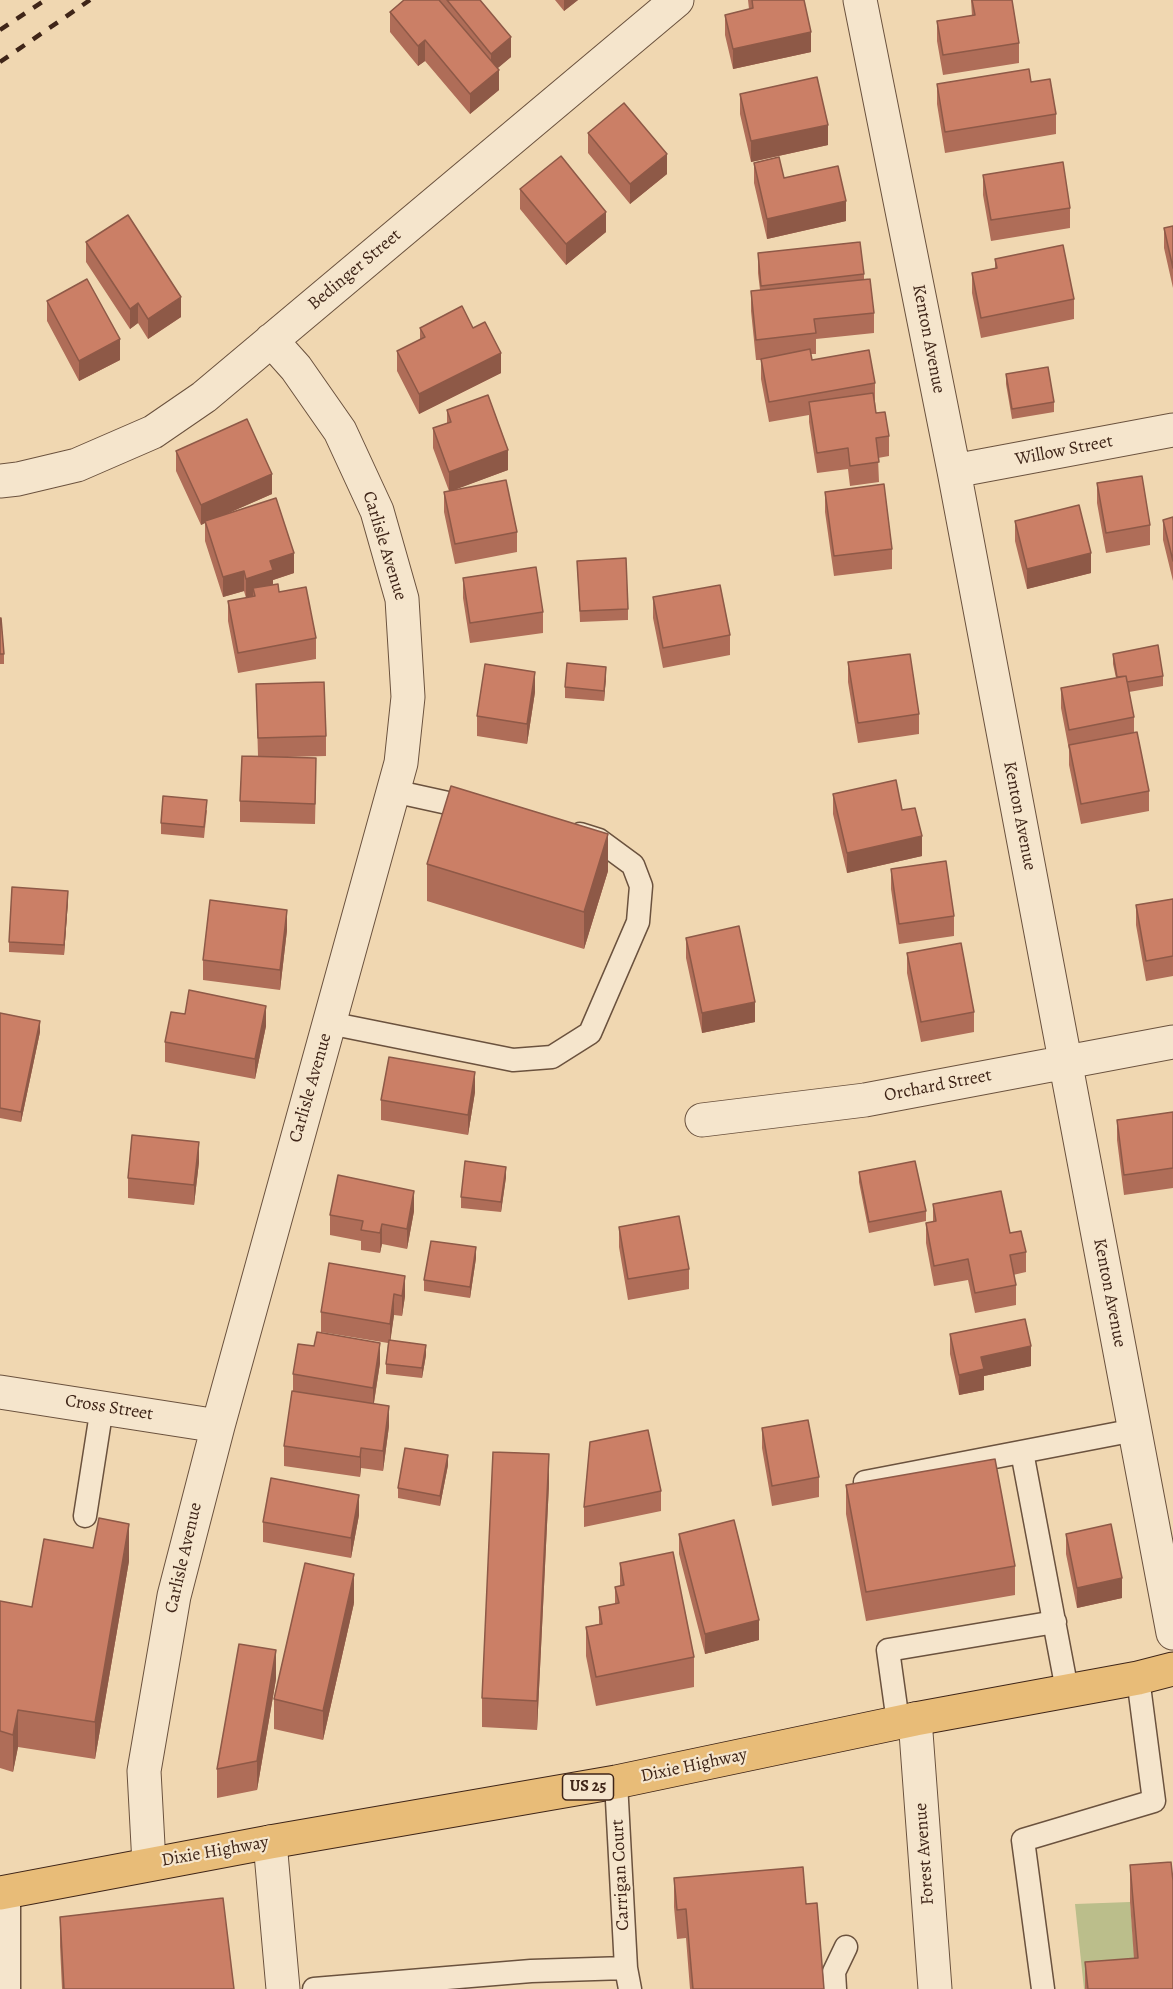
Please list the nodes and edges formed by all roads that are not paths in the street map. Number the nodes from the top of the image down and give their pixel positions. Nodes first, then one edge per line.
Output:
1 (677, 0) edge
2 (860, 0) edge
3 (271, 340) junction
4 (1173, 430) edge
5 (954, 471) junction
6 (0, 481) edge
7 (393, 791) junction
8 (491, 812) edge
9 (558, 827) edge
10 (329, 1023) junction
11 (1173, 1042) edge
12 (1066, 1062) junction
13 (702, 1120) dead end
14 (0, 1392) edge
15 (102, 1407) junction
16 (218, 1426) junction
17 (1135, 1430) junction
18 (1022, 1452) junction
19 (865, 1482) edge
20 (85, 1516) dead end
21 (1055, 1622) junction
22 (1173, 1633) edge
23 (1173, 1669) edge
24 (1137, 1678) junction
25 (1067, 1690) junction
26 (906, 1720) junction
27 (616, 1782) junction
28 (270, 1842) junction
29 (149, 1864) junction
30 (4, 1892) edge
31 (846, 1947) dead end
32 (628, 1979) edge
33 (9, 1989) edge
34 (283, 1989) edge
35 (314, 1989) edge
36 (835, 1989) edge
37 (935, 1989) edge
38 (1043, 1989) edge

1 - 3 street, Bedinger Street
2 - 5 street, Kenton Avenue
3 - 6 street, Bedinger Street
3 - 7 street, Carlisle Avenue
4 - 5 street, Willow Street
5 - 12 street, Kenton Avenue
7 - 8 lane
7 - 10 street, Carlisle Avenue
9 - 10 lane
10 - 16 street, Carlisle Avenue
11 - 12 street, Orchard Street
12 - 13 street, Orchard Street
12 - 17 street, Kenton Avenue
14 - 15 street, Cross Street
15 - 16 street, Cross Street
15 - 20 lane
16 - 29 street, Carlisle Avenue
17 - 18 lane
17 - 22 street, Kenton Avenue
18 - 19 lane
18 - 21 lane
21 - 25 lane
21 - 26 lane
23 - 24 main road, Dixie Highway / US 25
24 - 25 main road, Dixie Highway / US 25
24 - 38 lane
25 - 26 main road, Dixie Highway / US 25
26 - 27 main road, Dixie Highway / US 25
26 - 37 street, Forest Avenue
27 - 28 main road, Dixie Highway / US 25
27 - 32 lane, Carrigan Court
28 - 29 main road, Dixie Highway / US 25
28 - 34 street
29 - 30 main road, Dixie Highway / US 25
30 - 33 lane
31 - 36 lane
32 - 35 lane

